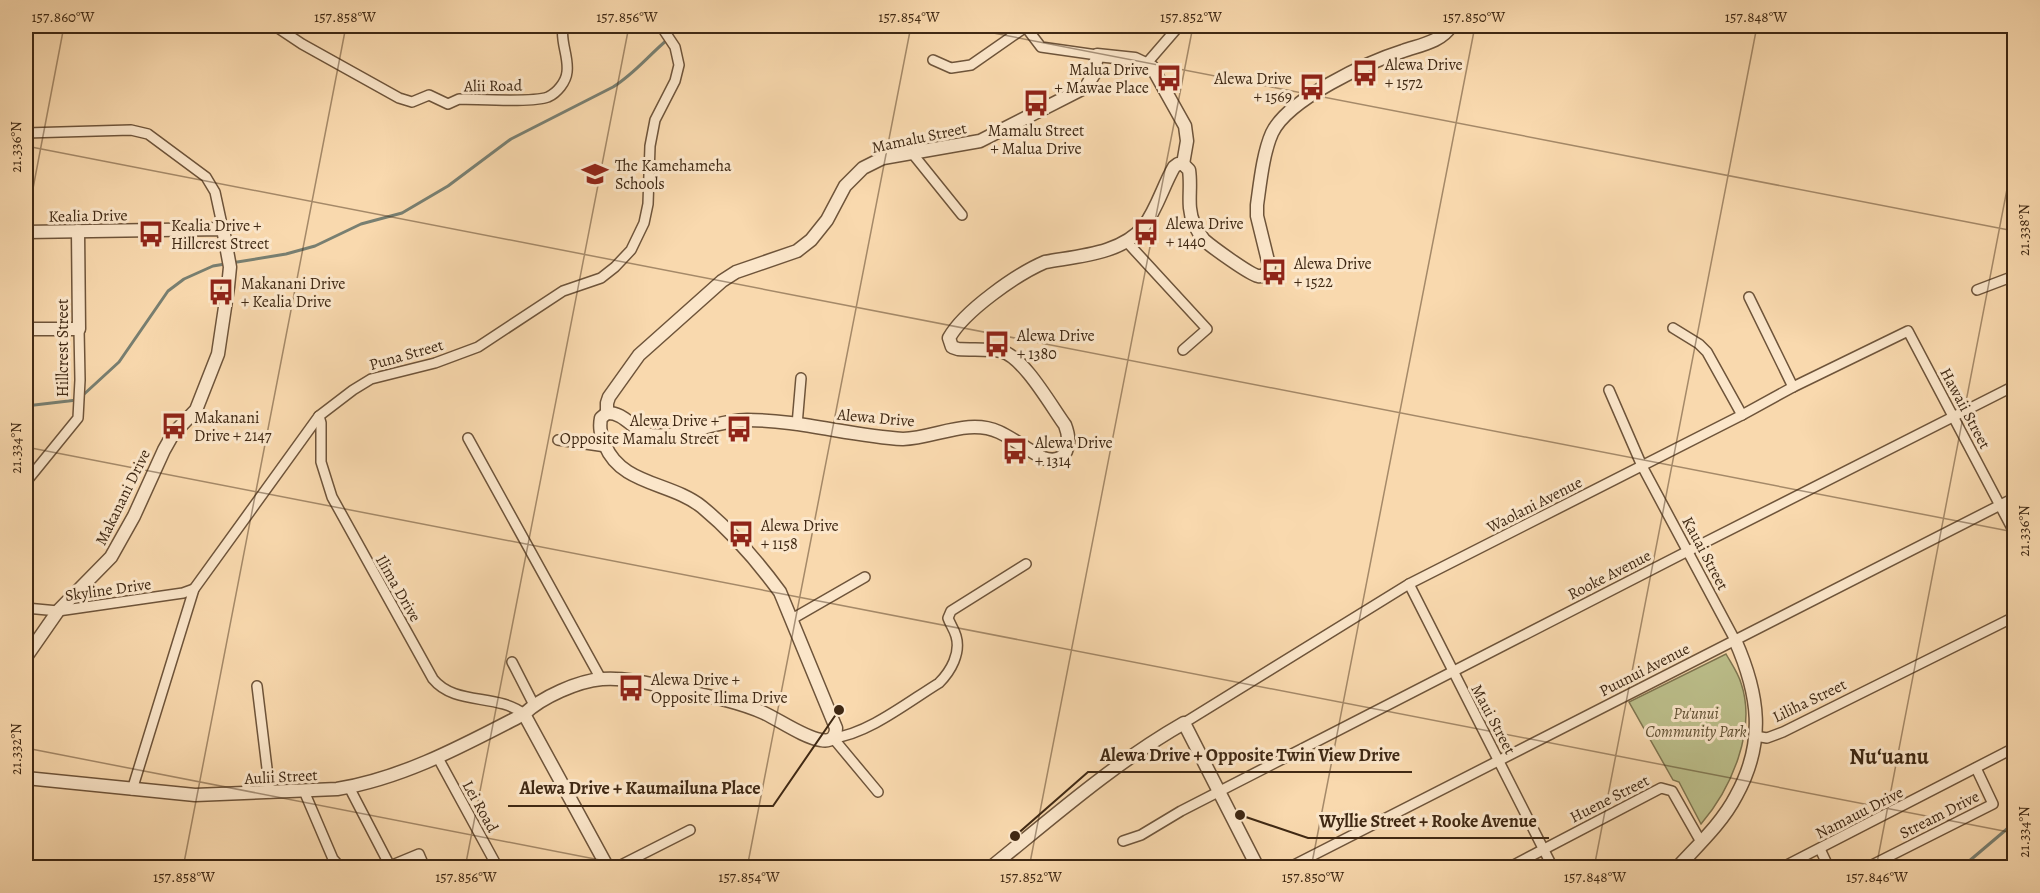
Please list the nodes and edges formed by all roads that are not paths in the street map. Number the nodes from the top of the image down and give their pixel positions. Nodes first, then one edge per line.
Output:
1 (275, 26) edge
2 (563, 26) edge
3 (661, 26) edge
4 (1026, 26) edge
5 (1179, 26) edge
6 (1451, 26) edge
7 (1097, 55) junction
8 (933, 60) dead end
9 (1147, 63) junction
10 (26, 133) edge
11 (912, 153) junction
12 (1183, 164) junction
13 (962, 215) dead end
14 (223, 229) junction
15 (78, 231) junction
16 (26, 232) edge
17 (1126, 241) junction
18 (2014, 276) edge
19 (1977, 290) dead end
20 (1749, 297) dead end
21 (1673, 328) dead end
22 (26, 329) edge
23 (79, 329) junction
24 (1908, 331) joint
25 (1183, 350) dead end
26 (801, 378) dead end
27 (1793, 387) junction
28 (2014, 387) edge
29 (1609, 390) dead end
30 (607, 412) junction
31 (319, 416) junction
32 (1742, 416) junction
33 (1953, 418) junction
34 (797, 425) junction
35 (468, 438) dead end
36 (558, 440) dead end
37 (606, 447) junction
38 (1642, 466) junction
39 (26, 482) edge
40 (2014, 498) edge
41 (2001, 505) junction
42 (2014, 532) edge
43 (1686, 552) junction
44 (1026, 564) dead end
45 (865, 577) dead end
46 (1409, 584) junction
47 (194, 589) junction
48 (26, 608) edge
49 (58, 611) junction
50 (2014, 617) edge
51 (792, 619) junction
52 (1735, 640) junction
53 (26, 657) edge
54 (512, 662) dead end
55 (1453, 671) junction
56 (601, 679) junction
57 (257, 686) dead end
58 (534, 705) junction
59 (524, 714) junction
60 (1184, 723) junction
61 (1755, 736) junction
62 (833, 738) junction
63 (2014, 748) edge
64 (438, 758) junction
65 (1499, 760) junction
66 (1976, 768) junction
67 (26, 778) edge
68 (350, 787) junction
69 (132, 789) junction
70 (304, 791) junction
71 (1219, 791) junction
72 (878, 792) dead end
73 (270, 793) junction
74 (690, 830) dead end
75 (1123, 841) dead end
76 (1701, 842) junction
77 (1544, 849) junction
78 (1820, 849) junction
79 (341, 867) edge
80 (425, 867) edge
81 (498, 867) edge
82 (608, 867) edge
83 (615, 867) edge
84 (990, 867) edge
85 (1258, 867) edge
86 (1288, 867) edge
87 (1508, 867) edge
88 (1553, 867) edge
89 (1677, 867) edge
90 (1781, 867) edge
91 (1829, 867) edge
92 (1866, 867) edge

1 - 2 street, Alii Road
3 - 31 street, Puna Street
4 - 7 street
4 - 8 street
5 - 9 street
6 - 12 street
7 - 9 street
7 - 11 street, Mamalu Street
9 - 12 street
10 - 14 street, Makanani Drive
11 - 13 street
11 - 30 street, Mamalu Street
12 - 17 street, Alewa Drive
14 - 15 street, Kealia Drive
14 - 49 street, Makanani Drive
15 - 16 street, Kealia Drive
15 - 23 street, Hillcrest Street
17 - 25 street
17 - 34 street, Alewa Drive
18 - 19 street
20 - 27 street
21 - 32 street
22 - 23 street
23 - 39 street, Hillcrest Street
24 - 27 street, Waolani Avenue
24 - 33 street, Hawaii Street
26 - 34 street
27 - 32 street, Waolani Avenue
28 - 33 street, Rooke Avenue
29 - 38 street, Kauai Street
30 - 34 street, Alewa Drive
30 - 37 street
31 - 47 street, Puna Street
31 - 59 street, Ilima Drive
32 - 38 street, Waolani Avenue
33 - 41 street, Hawaii Street
33 - 43 street, Rooke Avenue
35 - 56 street
36 - 37 street
37 - 51 street
38 - 43 street, Kauai Street
38 - 46 street, Waolani Avenue
40 - 41 street, Puunui Avenue
41 - 42 street, Hawaii Street
41 - 52 street, Puunui Avenue
43 - 52 street, Kauai Street
43 - 55 street, Rooke Avenue
44 - 62 street
45 - 51 street
46 - 55 street, Maui Street
46 - 60 street, Waolani Avenue
47 - 49 street, Skyline Drive
47 - 69 street, Puna Street
48 - 49 street, Skyline Drive
49 - 53 street, Makanani Drive
50 - 61 street, Liliha Street
51 - 62 street
52 - 61 street, Kauai Street
52 - 65 street, Puunui Avenue
54 - 58 street
55 - 65 street, Maui Street
55 - 71 street, Rooke Avenue
56 - 58 street
56 - 62 street
57 - 73 street
58 - 59 street
59 - 64 street, Aulii Street
59 - 82 street
60 - 71 street
60 - 84 street
61 - 76 street, Liliha Street
62 - 72 street
63 - 66 street, Namauu Drive
64 - 68 street, Aulii Street
64 - 81 street, Lei Road
65 - 77 street, Maui Street
65 - 86 street, Puunui Avenue
66 - 78 street, Namauu Drive
66 - 92 street, Stream Drive
67 - 69 street, Aulii Street
68 - 70 street, Aulii Street
68 - 80 street
69 - 73 street, Aulii Street
70 - 73 street, Aulii Street
70 - 79 street
71 - 75 street, Rooke Avenue
71 - 85 street
74 - 83 street
76 - 77 street, Huene Street
76 - 89 street, Liliha Street
77 - 87 street, Huene Street
77 - 88 street, Maui Street
78 - 90 street, Namauu Drive
78 - 91 street

